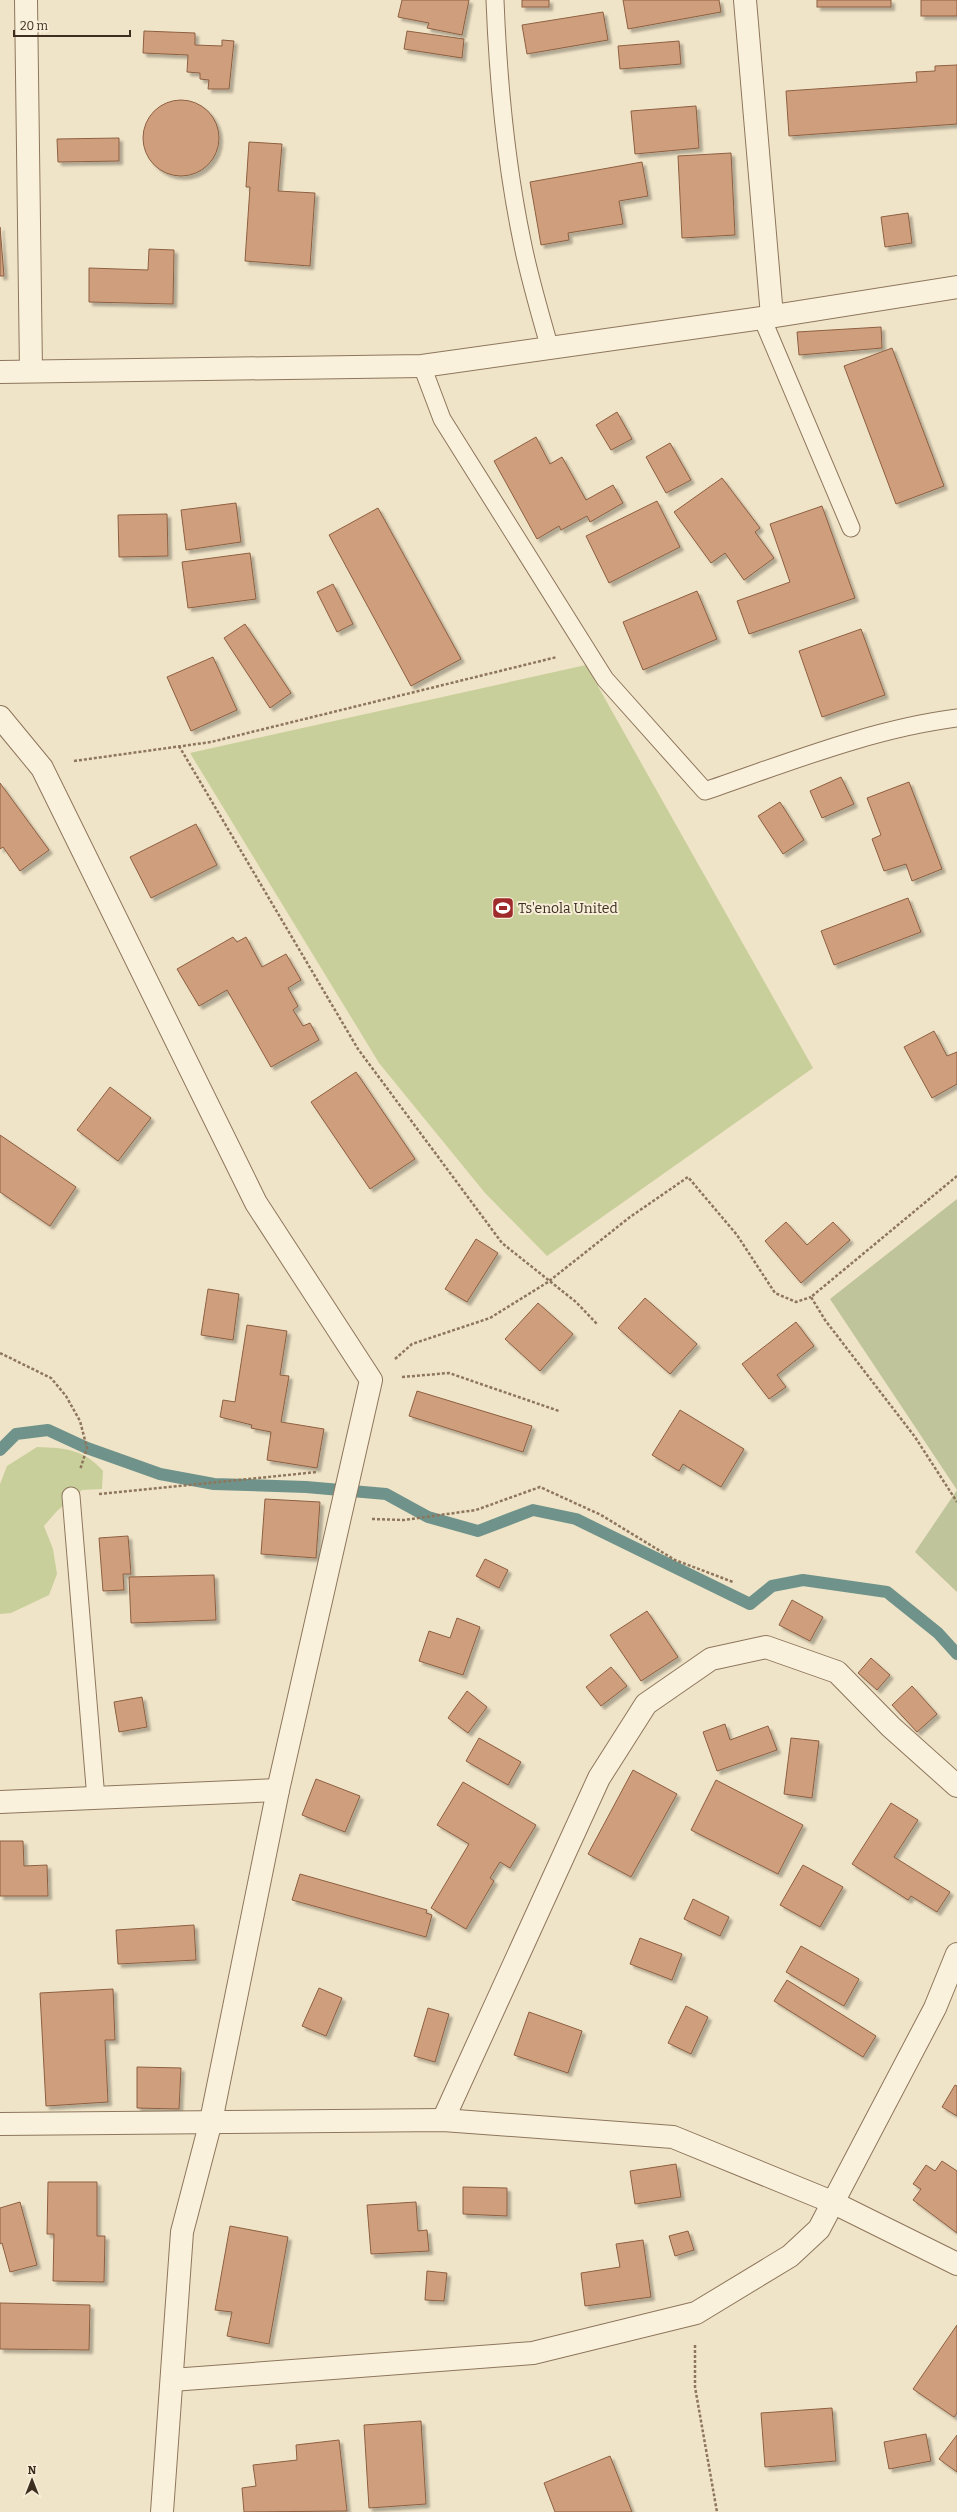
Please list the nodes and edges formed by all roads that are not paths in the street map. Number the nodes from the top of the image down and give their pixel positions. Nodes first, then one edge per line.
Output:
1 (26, 0) edge
2 (495, 0) edge
3 (745, 0) edge
4 (957, 287) edge
5 (767, 317) junction
6 (550, 349) junction
7 (422, 366) junction
8 (31, 371) junction
9 (0, 372) edge
10 (851, 528) dead end
11 (0, 716) edge
12 (957, 718) edge
13 (71, 1496) road end
14 (957, 1786) edge
15 (278, 1790) junction
16 (96, 1799) junction
17 (0, 1802) edge
18 (957, 1954) edge
19 (443, 2120) junction
20 (211, 2121) junction
21 (0, 2124) edge
22 (832, 2202) junction
23 (957, 2264) edge
24 (172, 2380) junction
25 (162, 2512) edge

1 - 8 street
2 - 6 lane
3 - 5 street
4 - 5 street
5 - 6 street
5 - 10 lane
6 - 7 street
7 - 8 street
7 - 12 lane
8 - 9 street
11 - 15 street
13 - 16 lane
14 - 19 street
15 - 16 street
15 - 20 street
16 - 17 street
18 - 22 street
19 - 20 street
19 - 22 street
20 - 21 street
20 - 24 street
22 - 23 street
22 - 24 street
24 - 25 street

